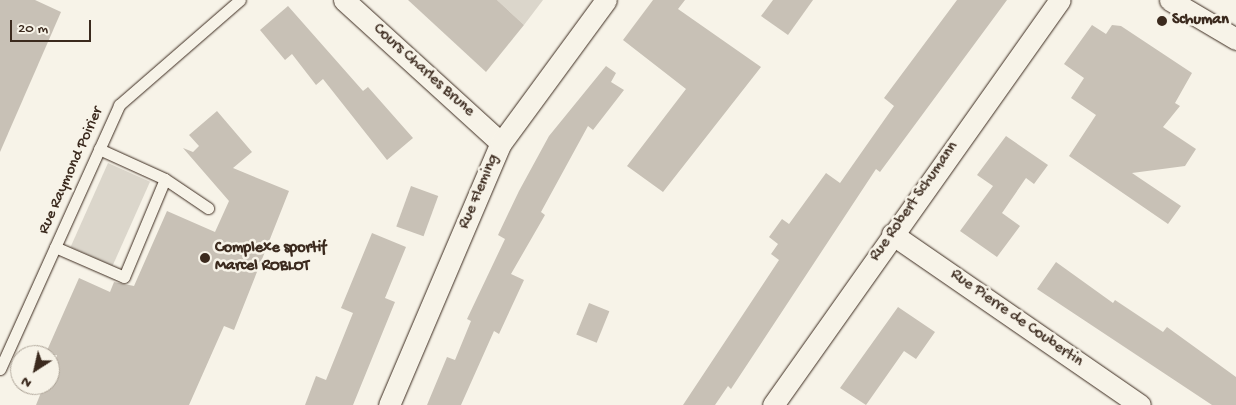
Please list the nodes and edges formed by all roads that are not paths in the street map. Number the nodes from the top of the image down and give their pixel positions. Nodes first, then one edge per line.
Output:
1 (240, 0) edge
2 (344, 0) edge
3 (606, 0) edge
4 (1060, 0) edge
5 (1170, 0) edge
6 (1236, 39) edge
7 (502, 143) junction
8 (99, 149) junction
9 (164, 179) junction
10 (208, 208) dead end
11 (892, 234) junction
12 (55, 247) junction
13 (0, 369) edge
14 (389, 405) edge
15 (773, 405) edge
16 (1140, 405) edge

1 - 8 lane, Rue Raymond Poirier
2 - 7 street, Cours Charles Brune
3 - 7 street, Rue Fleming
4 - 11 street, Rue Robert Schumann
5 - 6 street
7 - 14 street, Rue Fleming
8 - 9 lane
8 - 12 lane, Rue Raymond Poirier
9 - 10 lane
9 - 12 lane
11 - 15 street, Rue Robert Schumann
11 - 16 street, Rue Pierre de Coubertin
12 - 13 lane, Rue Raymond Poirier

